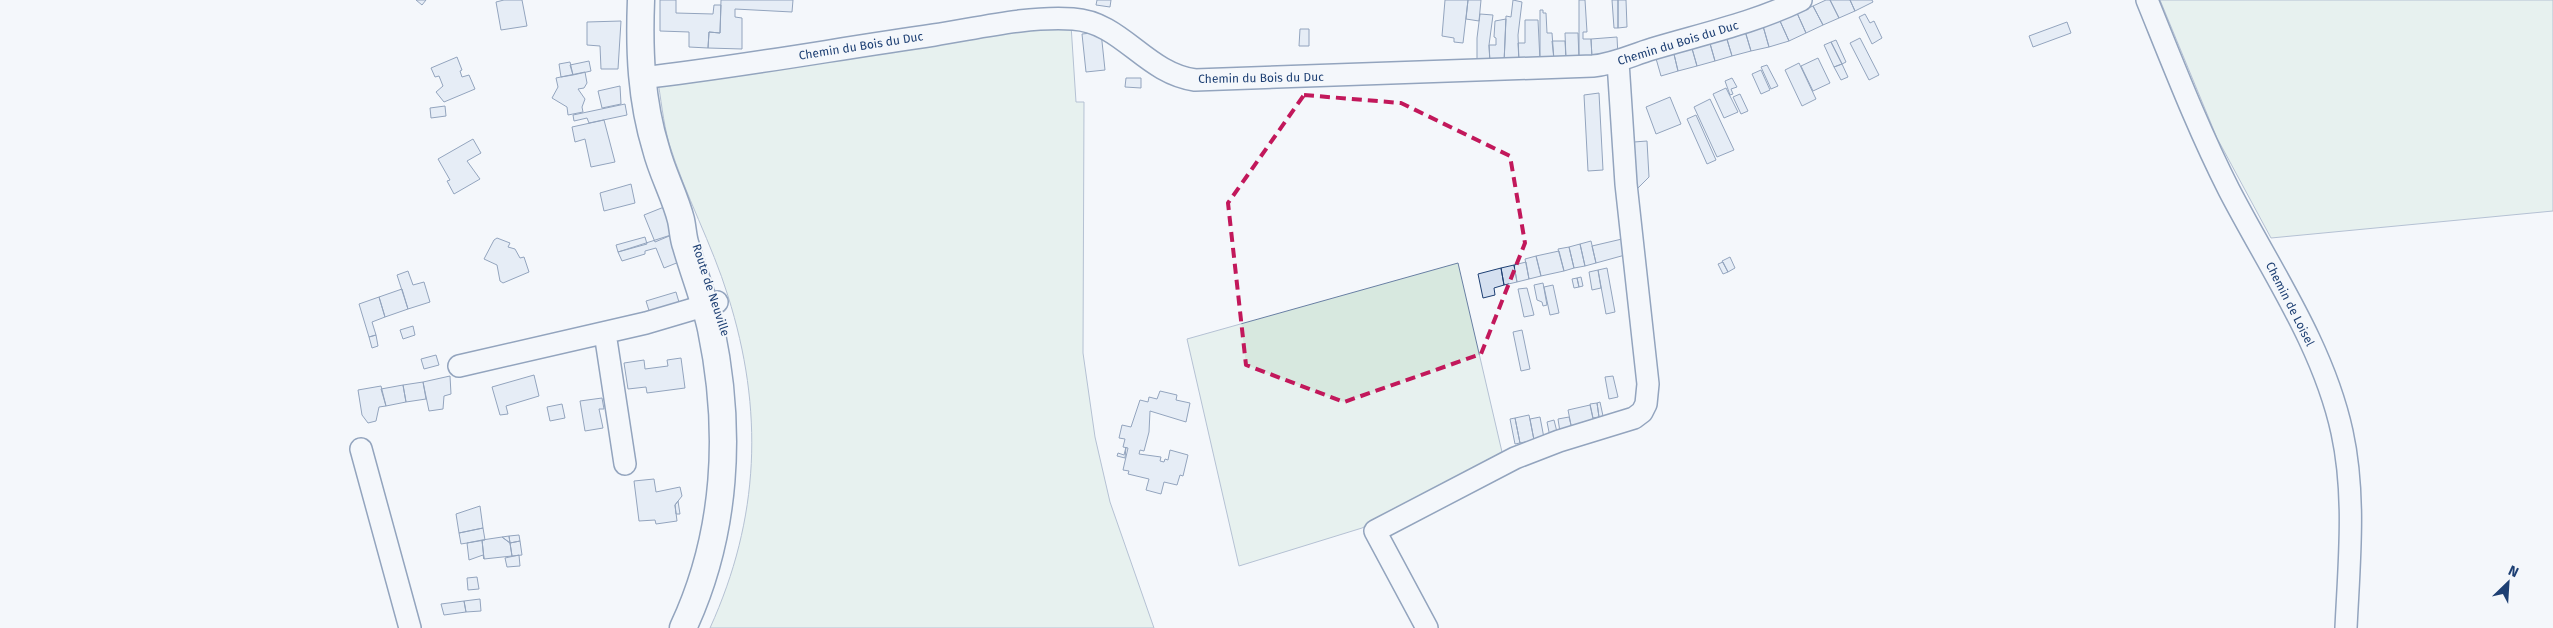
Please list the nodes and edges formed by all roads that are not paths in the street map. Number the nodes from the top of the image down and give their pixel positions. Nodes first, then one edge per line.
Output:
1 (640, 0) edge
2 (1801, 0) edge
3 (2147, 0) edge
4 (1618, 62) junction
5 (642, 78) junction
6 (711, 303) junction
7 (604, 333) junction
8 (459, 366) dead end
9 (362, 449) dead end
10 (625, 464) dead end
11 (410, 628) edge
12 (683, 628) edge
13 (699, 628) edge
14 (1427, 628) edge
15 (2346, 628) edge

1 - 5 main road, Route de Neuville
2 - 4 street, Chemin du Bois du Duc
3 - 15 street, Chemin de Loisel
4 - 5 street, Chemin du Bois du Duc
4 - 14 street
5 - 6 main road, Route de Neuville
6 - 7 street
6 - 12 main road, Route de Neuville
6 - 13 main road, Route de Neuville
7 - 8 street
7 - 10 street
9 - 11 street

